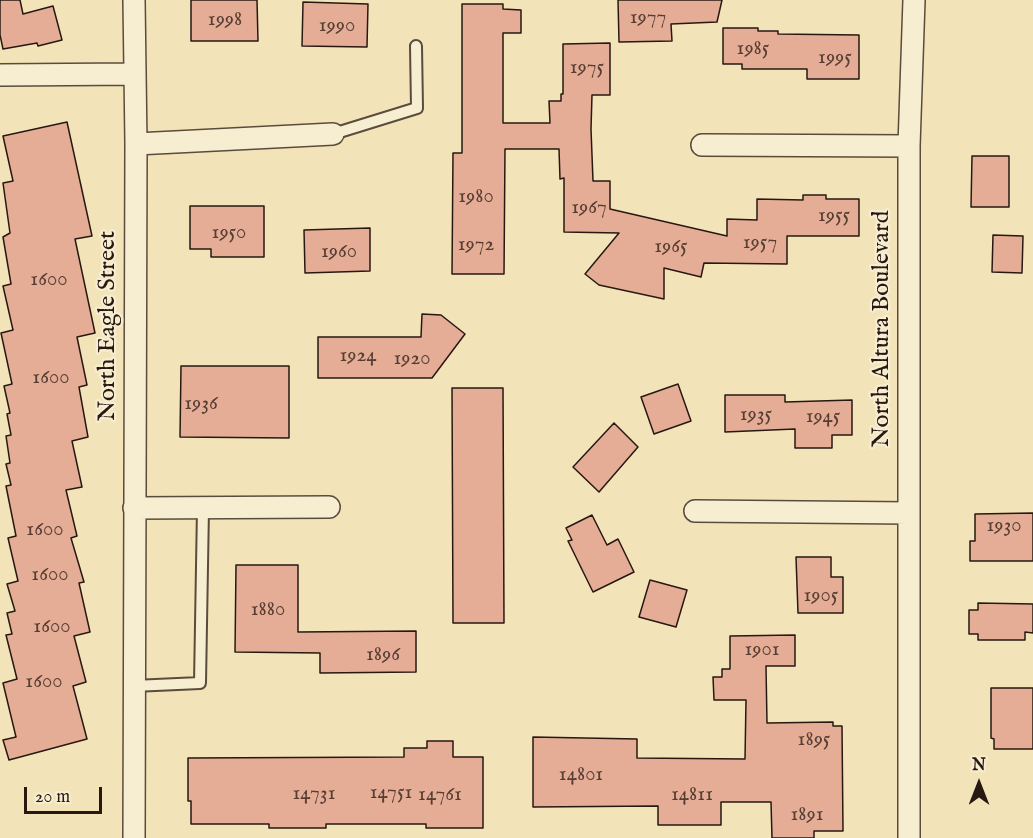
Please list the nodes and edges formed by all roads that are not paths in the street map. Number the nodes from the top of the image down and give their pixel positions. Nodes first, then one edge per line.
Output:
1 (134, 0) edge
2 (914, 0) edge
3 (416, 46) dead end
4 (135, 74) junction
5 (0, 75) edge
6 (333, 134) joint
7 (136, 144) junction
8 (702, 145) dead end
9 (909, 146) junction
10 (328, 507) dead end
11 (134, 508) junction
12 (203, 508) junction
13 (695, 511) dead end
14 (909, 513) junction
15 (133, 686) junction
16 (134, 838) edge
17 (909, 838) edge

1 - 4 street, North Eagle Street
2 - 9 street, North Altura Boulevard
3 - 6 lane
4 - 5 street
4 - 7 street, North Eagle Street
6 - 7 street
7 - 11 street, North Eagle Street
8 - 9 street
9 - 14 street, North Altura Boulevard
10 - 12 street
11 - 12 street
11 - 15 street, North Eagle Street
12 - 15 lane
13 - 14 street
14 - 17 street, North Altura Boulevard
15 - 16 street, North Eagle Street

